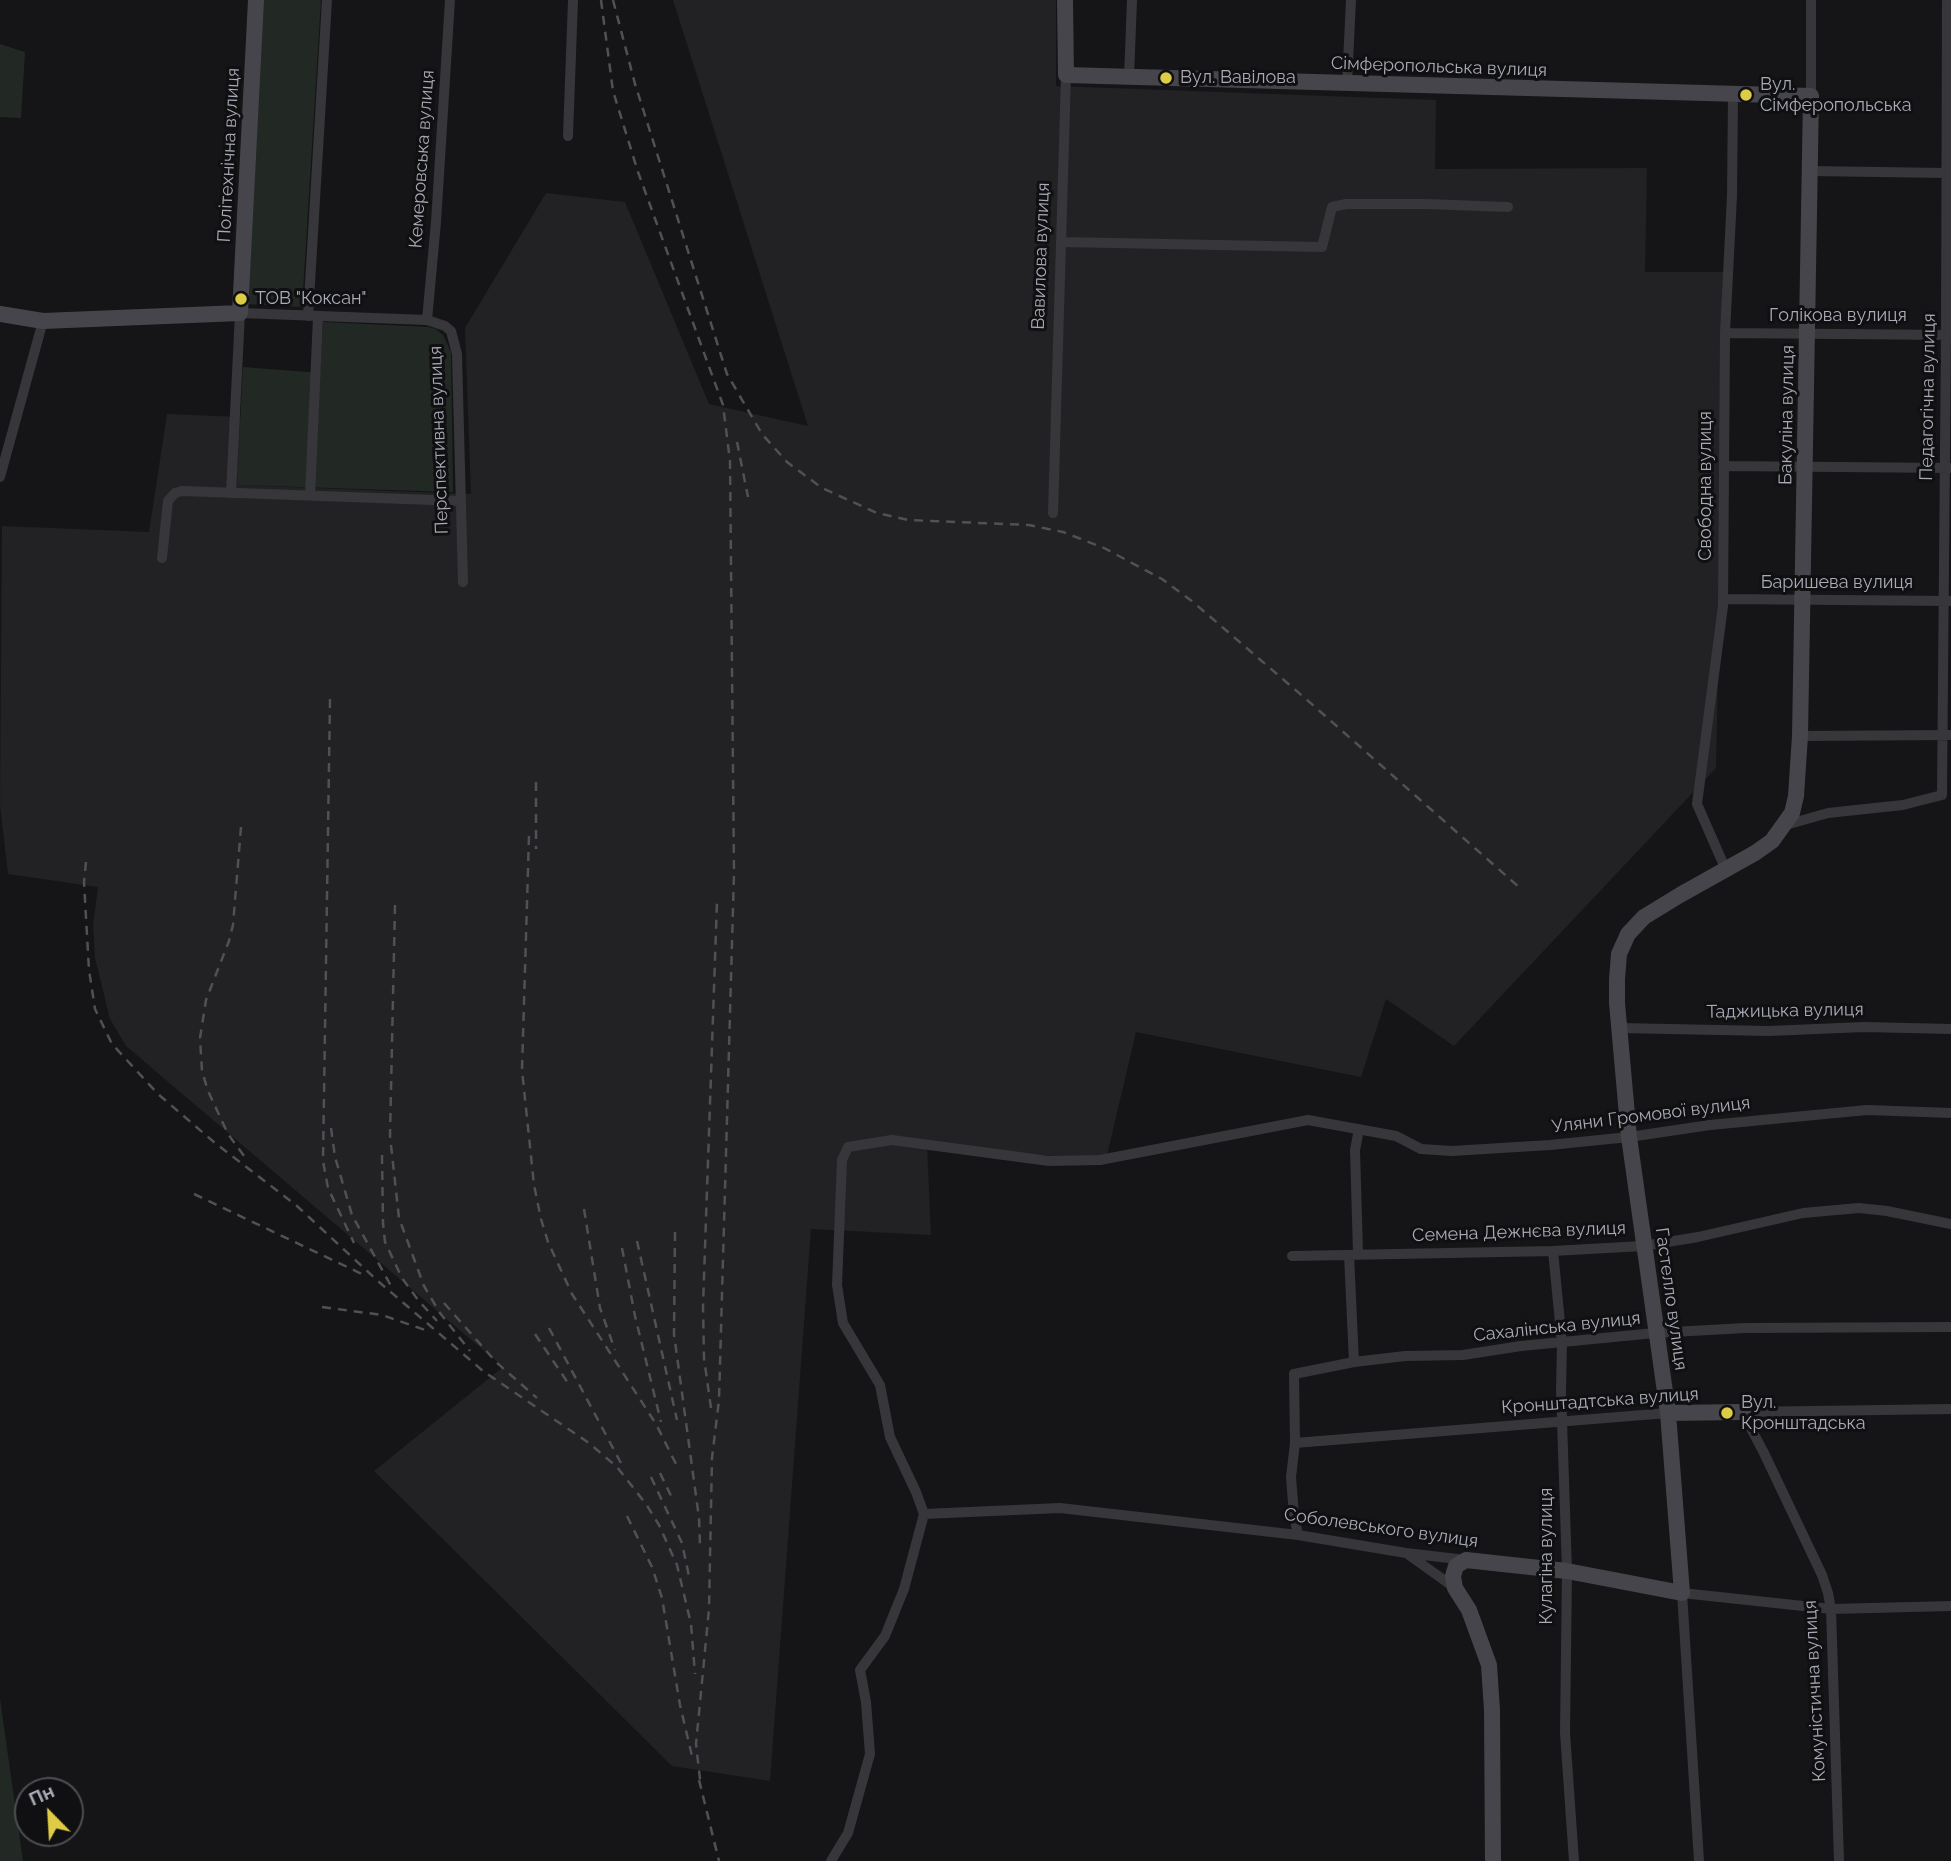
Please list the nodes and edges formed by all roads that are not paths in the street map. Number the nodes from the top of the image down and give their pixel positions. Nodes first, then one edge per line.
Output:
1 (256, 0) edge
2 (327, 0) edge
3 (450, 0) edge
4 (573, 0) edge
5 (1065, 0) edge
6 (1132, 0) edge
7 (1352, 0) edge
8 (1811, 0) edge
9 (1947, 0) edge
10 (1066, 75) junction
11 (1129, 77) junction
12 (1347, 83) junction
13 (1733, 95) junction
14 (1811, 96) junction
15 (568, 136) dead end
16 (1810, 171) junction
17 (1947, 173) junction
18 (1508, 207) dead end
19 (1061, 242) junction
20 (240, 313) junction
21 (0, 314) edge
22 (313, 316) junction
23 (427, 320) junction
24 (43, 321) junction
25 (1725, 333) junction
26 (1808, 334) junction
27 (1949, 334) edge
28 (1724, 466) junction
29 (1805, 467) junction
30 (1947, 468) edge
31 (0, 477) edge
32 (231, 493) junction
33 (310, 495) junction
34 (461, 501) junction
35 (1053, 513) dead end
36 (162, 558) dead end
37 (463, 582) dead end
38 (1723, 600) junction
39 (1803, 601) junction
40 (1947, 601) edge
41 (1946, 735) edge
42 (1800, 736) junction
43 (1783, 827) junction
44 (1726, 870) junction
45 (1619, 1028) junction
46 (1951, 1029) edge
47 (1951, 1113) edge
48 (1359, 1129) junction
49 (1629, 1137) junction
50 (1951, 1224) edge
51 (1643, 1246) junction
52 (1553, 1251) junction
53 (1354, 1254) junction
54 (1292, 1256) dead end
55 (1951, 1327) edge
56 (1656, 1333) junction
57 (1562, 1343) junction
58 (1354, 1362) junction
59 (1951, 1409) edge
60 (1742, 1412) junction
61 (1668, 1413) junction
62 (1562, 1422) junction
63 (1295, 1443) junction
64 (924, 1514) junction
65 (1298, 1535) junction
66 (1406, 1553) junction
67 (1466, 1560) junction
68 (1567, 1571) junction
69 (1455, 1588) junction
70 (1682, 1593) junction
71 (1951, 1606) edge
72 (1831, 1609) junction
73 (831, 1861) edge
74 (1493, 1861) edge
75 (1574, 1861) edge
76 (1699, 1861) edge
77 (1839, 1861) edge

1 - 20 street, Політехнічна вулиця
2 - 22 street
3 - 23 street, Кемеровська вулиця
4 - 15 street
5 - 10 street, Вавилова вулиця
6 - 11 street
7 - 12 street
8 - 14 street, Бакуліна вулиця
9 - 17 street, Педагогічна вулиця
10 - 11 street, Сімферопольська вулиця
10 - 19 street, Вавилова вулиця
11 - 12 street, Сімферопольська вулиця
12 - 13 street, Сімферопольська вулиця
13 - 14 street, Сімферопольська вулиця
13 - 25 street, Свободна вулиця
14 - 16 street, Бакуліна вулиця
16 - 17 street
16 - 26 street, Бакуліна вулиця
17 - 27 street, Педагогічна вулиця
18 - 19 street
19 - 35 street, Вавилова вулиця
20 - 22 street, Перспективна вулиця
20 - 24 street, Перспективна вулиця
20 - 32 street
21 - 24 street, Перспективна вулиця
22 - 23 street, Перспективна вулиця
22 - 33 street
23 - 34 street, Перспективна вулиця
24 - 31 street
25 - 26 street, Голікова вулиця
25 - 28 street, Свободна вулиця
26 - 27 street, Голікова вулиця
26 - 29 street, Бакуліна вулиця
27 - 30 street, Педагогічна вулиця
28 - 29 street
28 - 38 street, Свободна вулиця
29 - 30 street
29 - 39 street, Бакуліна вулиця
30 - 40 street, Педагогічна вулиця
32 - 33 street
32 - 36 street
33 - 34 street
34 - 37 street, Перспективна вулиця
38 - 39 street, Баришева вулиця
38 - 44 street, Свободна вулиця
39 - 40 street, Баришева вулиця
39 - 42 street, Бакуліна вулиця
40 - 41 street, Педагогічна вулиця
41 - 42 street
41 - 43 street, Педагогічна вулиця
42 - 43 street, Бакуліна вулиця
43 - 44 street, Гастелло вулиця
44 - 45 street, Гастелло вулиця
45 - 46 street, Таджицька вулиця
45 - 49 street, Гастелло вулиця
47 - 49 street, Уляни Громової вулиця
48 - 49 street, Уляни Громової вулиця
48 - 53 street
48 - 64 street, Уляни Громової вулиця
49 - 51 street, Гастелло вулиця
50 - 51 street, Семена Дежнєва вулиця
51 - 52 street, Семена Дежнєва вулиця
51 - 56 street, Гастелло вулиця
52 - 53 street, Семена Дежнєва вулиця
52 - 57 street, Кулагіна вулиця
53 - 54 street, Семена Дежнєва вулиця
53 - 58 street
55 - 56 street, Сахалінська вулиця
56 - 57 street, Сахалінська вулиця
56 - 61 street, Гастелло вулиця
57 - 58 street, Сахалінська вулиця
57 - 62 street, Кулагіна вулиця
58 - 63 street, Сахалінська вулиця
59 - 60 street, Кронштадтська вулиця
60 - 61 street, Кронштадтська вулиця
60 - 72 street, Комуністична вулиця
61 - 62 street, Кронштадтська вулиця
61 - 70 street, Гастелло вулиця
62 - 63 street, Кронштадтська вулиця
62 - 68 street, Кулагіна вулиця
63 - 65 street
64 - 65 street, Соболевського вулиця
64 - 73 street
65 - 66 street, Соболевського вулиця
66 - 67 street, Соболевського вулиця
66 - 69 street
67 - 68 street, Соболевського вулиця
67 - 69 street
68 - 70 street, Соболевського вулиця
68 - 75 street, Кулагіна вулиця
69 - 74 street
70 - 72 street, Соболевського вулиця
70 - 76 street, Гастелло вулиця
71 - 72 street, Соболевського вулиця
72 - 77 street, Комуністична вулиця

